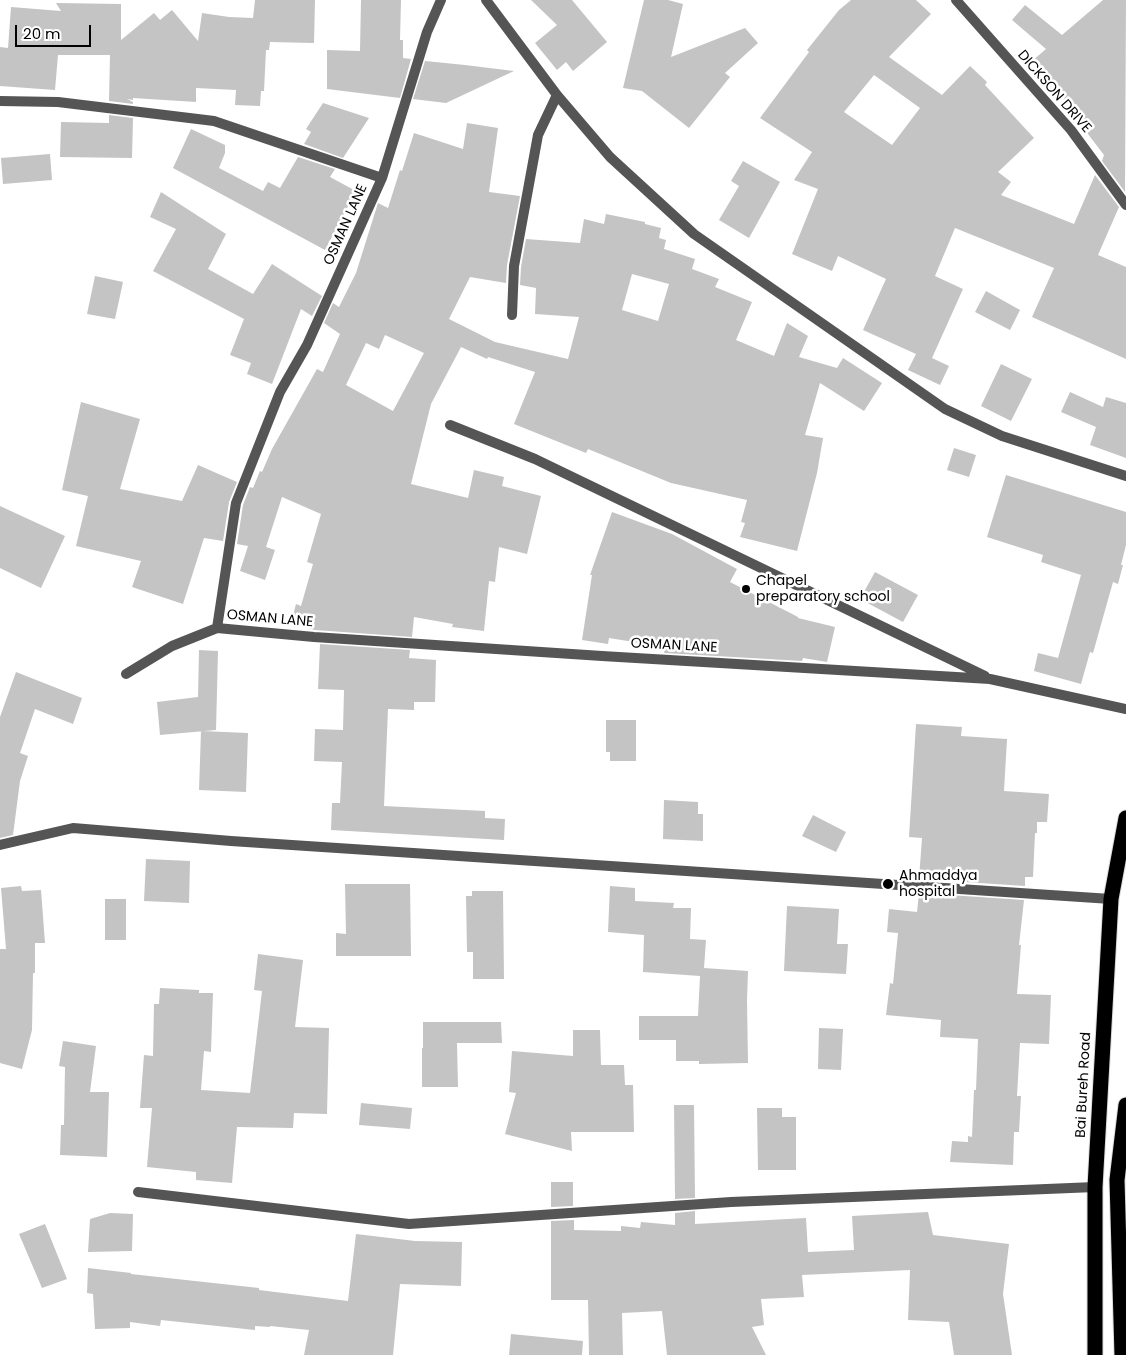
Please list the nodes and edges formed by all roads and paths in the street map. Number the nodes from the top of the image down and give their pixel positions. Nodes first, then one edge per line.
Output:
1 (441, 0) edge
2 (486, 0) edge
3 (956, 0) edge
4 (557, 95) junction
5 (0, 101) edge
6 (382, 178) junction
7 (1126, 205) edge
8 (512, 315) dead end
9 (450, 425) dead end
10 (1126, 476) edge
11 (217, 628) junction
12 (126, 674) dead end
13 (990, 679) junction
14 (1126, 709) edge
15 (1126, 818) edge
16 (0, 845) edge
17 (1111, 899) junction
18 (1126, 1105) edge
19 (1095, 1187) junction
20 (138, 1192) dead end
21 (1095, 1355) edge
22 (1122, 1355) edge

1 - 6 street, OSMAN LANE
2 - 4 street
3 - 7 street, DICKSON DRIVE
4 - 8 street
4 - 10 street
5 - 6 street
6 - 11 street, OSMAN LANE
9 - 13 street
11 - 12 street, OSMAN LANE
11 - 13 street, OSMAN LANE
13 - 14 street, OSMAN LANE
15 - 17 highway, Bai Bureh Road
16 - 17 street
17 - 19 highway, Bai Bureh Road
18 - 22 highway
19 - 20 street
19 - 21 highway, Bai Bureh Road

